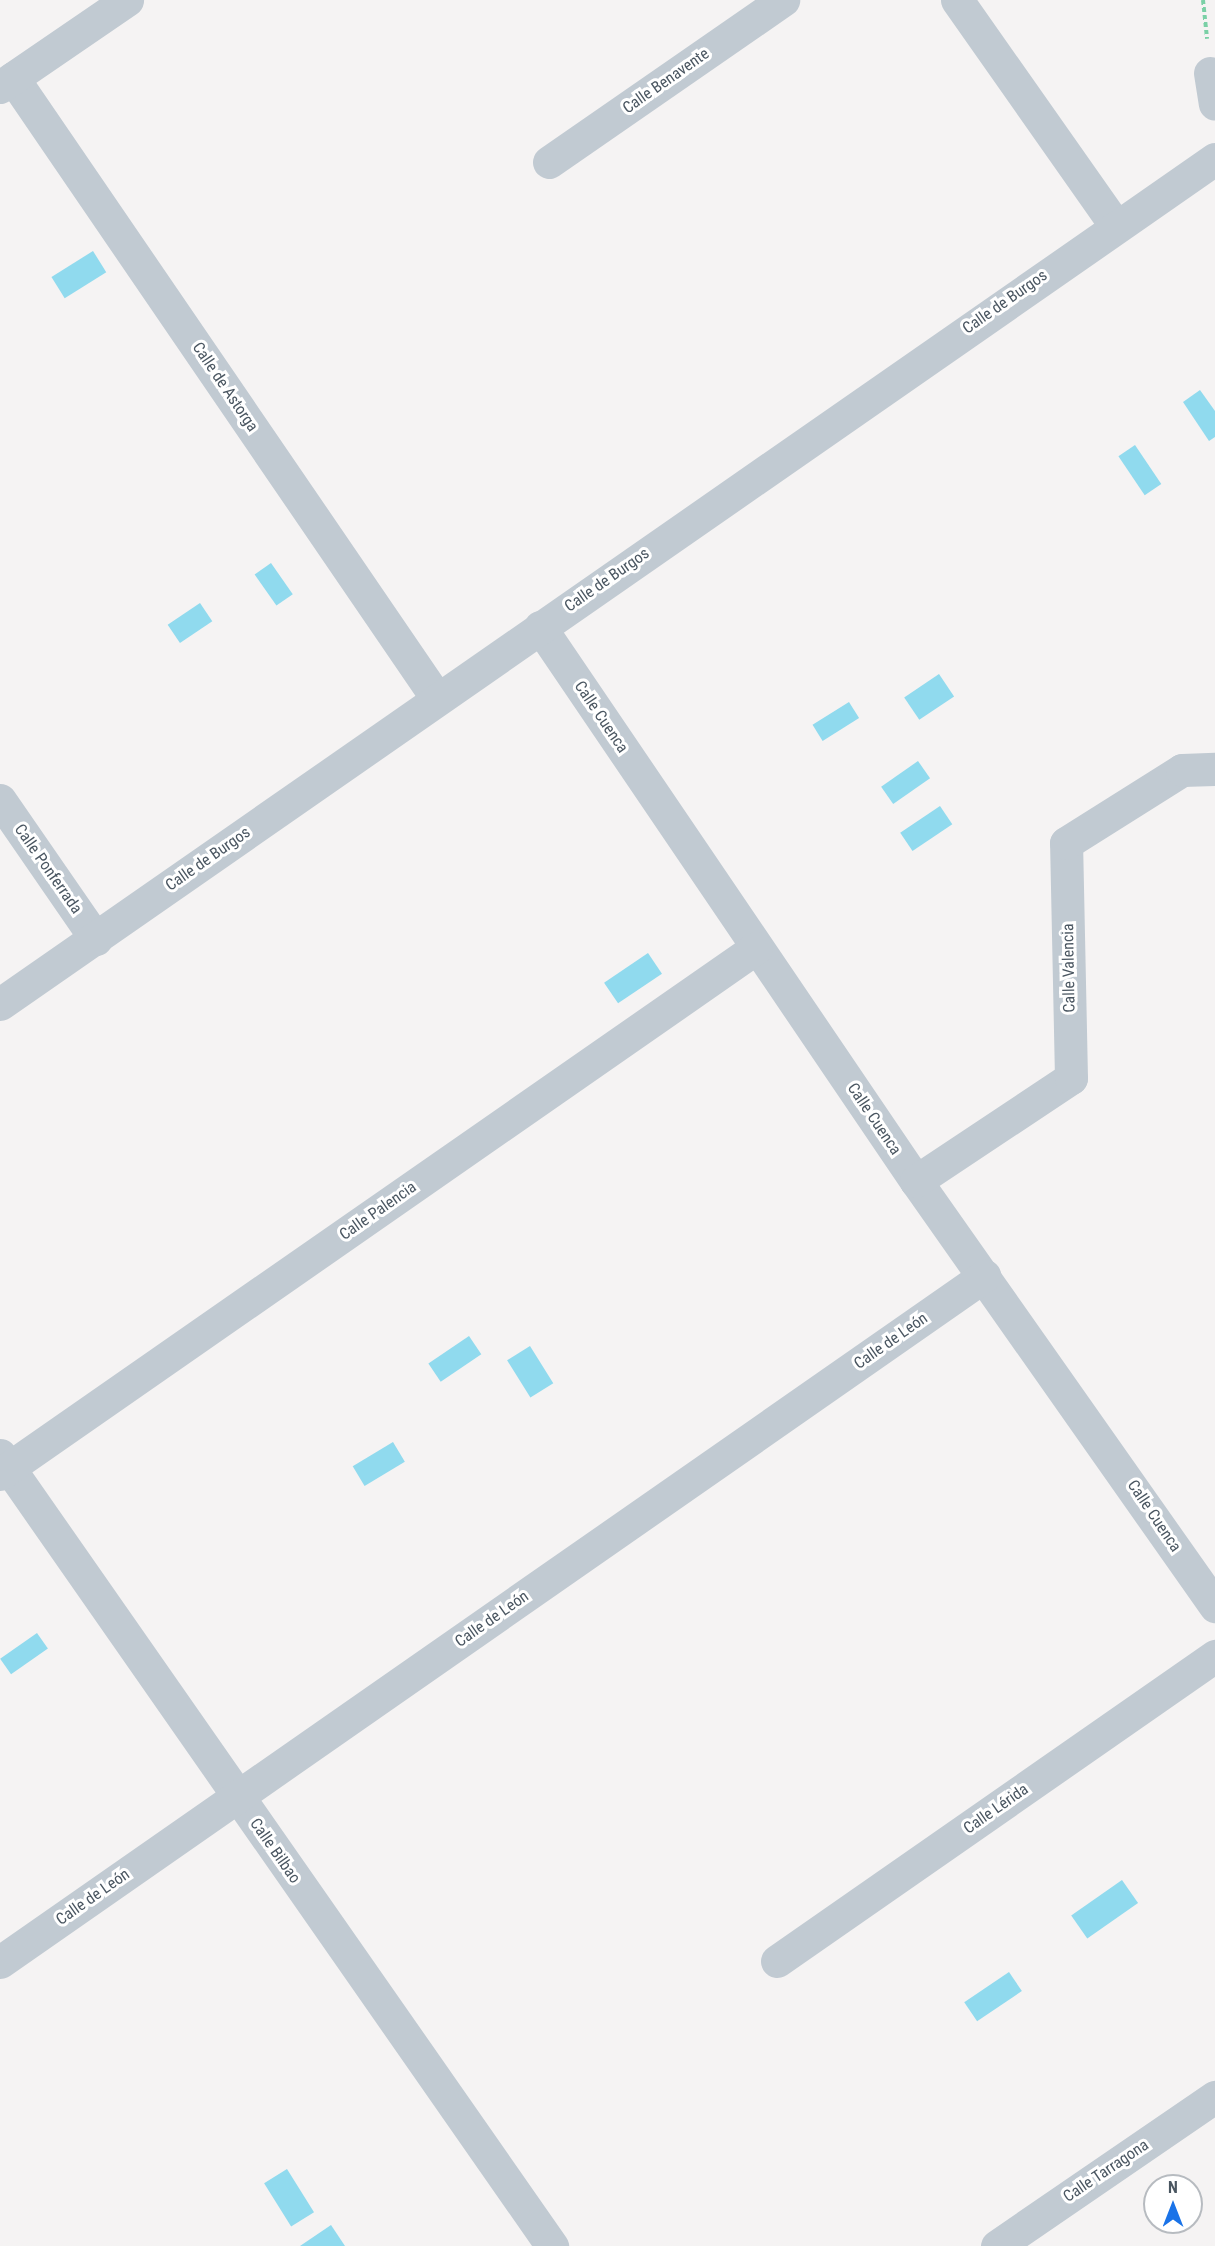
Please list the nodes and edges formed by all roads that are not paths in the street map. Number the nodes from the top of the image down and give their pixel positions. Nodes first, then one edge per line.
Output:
1 (127, 0) edge
2 (783, 0) edge
3 (957, 0) edge
4 (7, 83) edge
5 (1215, 159) edge
6 (549, 162) dead end
7 (1115, 225) junction
8 (540, 627) junction
9 (436, 697) junction
10 (1215, 769) edge
11 (0, 800) edge
12 (96, 939) junction
13 (756, 948) junction
14 (0, 1004) edge
15 (916, 1181) junction
16 (984, 1276) junction
17 (3, 1466) edge
18 (1215, 1606) edge
19 (1215, 1656) edge
20 (237, 1796) junction
21 (777, 1961) dead end
22 (0, 1962) edge
23 (1215, 2097) edge
24 (552, 2246) edge
25 (997, 2246) edge

1 - 4 street
2 - 6 street, Calle Benavente
3 - 7 street
4 - 9 street, Calle de Astorga
5 - 7 street, Calle de Burgos
7 - 8 street, Calle de Burgos
8 - 9 street, Calle de Burgos
8 - 13 street, Calle Cuenca
9 - 12 street, Calle de Burgos
10 - 15 street, Calle Valencia
11 - 12 street, Calle Ponferrada
12 - 14 street, Calle de Burgos
13 - 15 street, Calle Cuenca
13 - 17 street, Calle Palencia
15 - 16 street, Calle Cuenca
16 - 18 street, Calle Cuenca
16 - 20 street, Calle de León
17 - 20 street, Calle Bilbao
19 - 21 street, Calle Lérida
20 - 22 street, Calle de León
20 - 24 street, Calle Bilbao
23 - 25 street, Calle Tarragona

